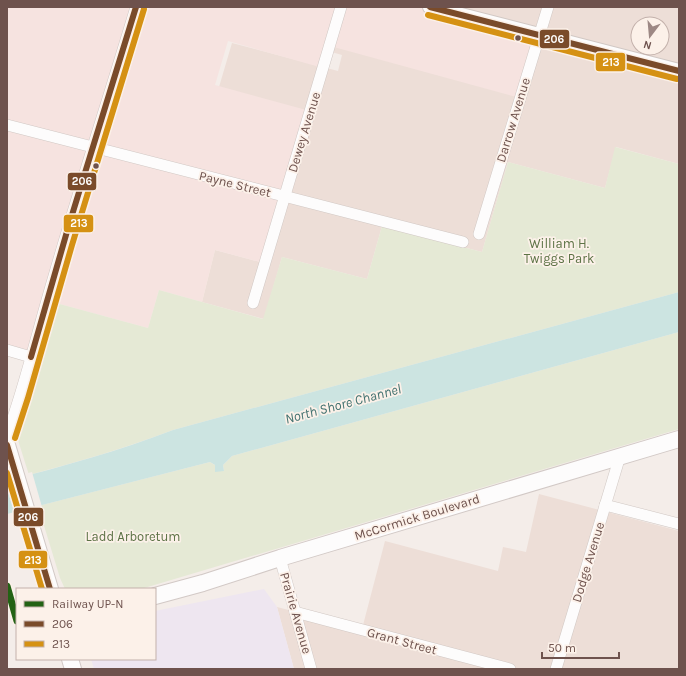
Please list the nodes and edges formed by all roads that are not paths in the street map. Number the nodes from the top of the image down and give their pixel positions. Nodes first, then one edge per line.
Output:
1 (136, 7) edge
2 (341, 7) edge
3 (430, 7) edge
4 (548, 7) edge
5 (540, 35) junction
6 (679, 71) edge
7 (7, 125) edge
8 (93, 147) junction
9 (284, 196) junction
10 (478, 234) dead end
11 (463, 242) dead end
12 (253, 303) dead end
13 (7, 350) edge
14 (31, 357) junction
15 (7, 435) edge
16 (679, 439) edge
17 (7, 445) edge
18 (620, 456) junction
19 (605, 505) junction
20 (679, 524) edge
21 (280, 558) junction
22 (50, 588) edge
23 (156, 596) edge
24 (295, 612) junction
25 (311, 669) edge
26 (510, 669) edge
27 (556, 669) edge

1 - 8 street
2 - 9 street, Dewey Avenue
3 - 5 street
4 - 5 street, Darrow Avenue
5 - 6 street
5 - 10 street, Darrow Avenue
7 - 8 street, Payne Street
8 - 9 street, Payne Street
8 - 14 street
9 - 11 street, Payne Street
9 - 12 street, Dewey Avenue
13 - 14 street
14 - 15 street
16 - 18 main road, McCormick Boulevard
17 - 22 main road
18 - 19 street, Dodge Avenue
18 - 21 main road, McCormick Boulevard
19 - 20 street
19 - 27 street, Dodge Avenue
21 - 23 main road, McCormick Boulevard
21 - 24 street, Prairie Avenue
24 - 25 street, Prairie Avenue
24 - 26 street, Grant Street

